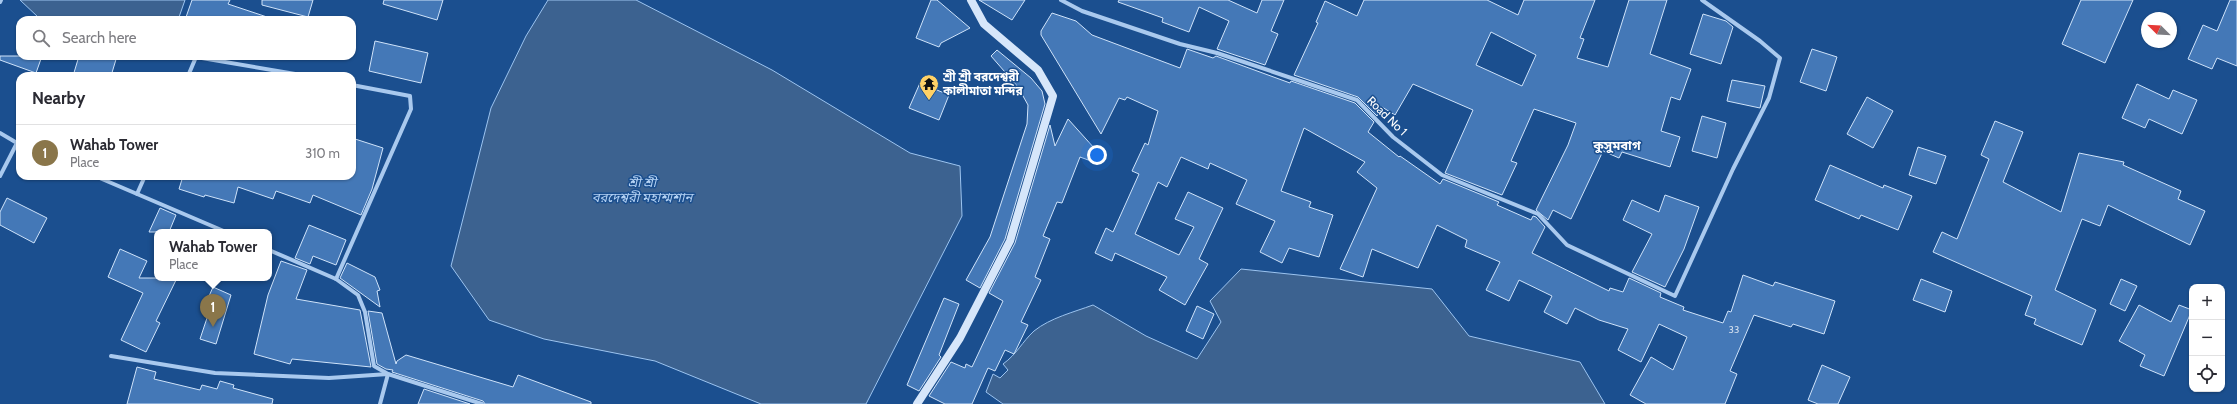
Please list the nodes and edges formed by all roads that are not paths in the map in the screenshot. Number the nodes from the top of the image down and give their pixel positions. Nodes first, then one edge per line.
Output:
1 (971, 0) edge
2 (1061, 0) edge
3 (1702, 0) edge
4 (195, 60) edge
5 (214, 60) edge
6 (190, 72) edge
7 (284, 72) edge
8 (356, 86) edge
9 (0, 133) edge
10 (16, 141) edge
11 (16, 148) edge
12 (0, 176) edge
13 (104, 180) edge
14 (142, 180) edge
15 (137, 194) junction
16 (219, 229) edge
17 (272, 251) edge
18 (336, 279) junction
19 (111, 356) dead end
20 (388, 374) junction
21 (380, 404) edge
22 (482, 404) edge
23 (917, 404) edge

1 - 23 street
2 - 3 street, Road No 1
4 - 6 street
5 - 7 street
8 - 18 street
9 - 10 street
11 - 12 street
13 - 15 street
14 - 15 street
15 - 16 street
17 - 18 street
18 - 20 street
19 - 20 street
20 - 21 street
20 - 22 street

